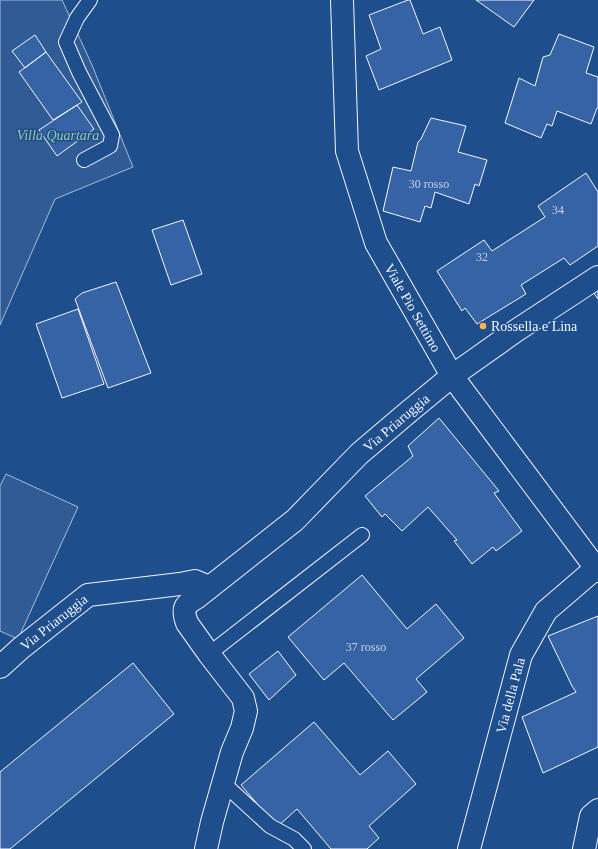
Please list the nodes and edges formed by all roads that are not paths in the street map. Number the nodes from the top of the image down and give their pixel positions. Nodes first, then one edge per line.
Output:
1 (90, 0) edge
2 (342, 0) edge
3 (84, 160) dead end
4 (598, 277) edge
5 (452, 376) junction
6 (362, 535) dead end
7 (597, 569) edge
8 (209, 587) junction
9 (209, 654) junction
10 (0, 667) edge
11 (223, 783) junction
12 (598, 810) edge
13 (206, 849) edge
14 (304, 849) edge
15 (470, 849) edge
16 (584, 849) edge

1 - 3 lane
2 - 5 street, Viale Pio Settimo
4 - 5 street, Via Priaruggia
5 - 7 street, Viale Pio Settimo
5 - 8 street, Via Priaruggia
6 - 9 lane
7 - 15 street, Via della Pala
8 - 9 street, Via Priaruggia
8 - 10 street, Via Priaruggia
9 - 11 street, Via Priaruggia
11 - 13 street
11 - 14 lane
12 - 16 street

